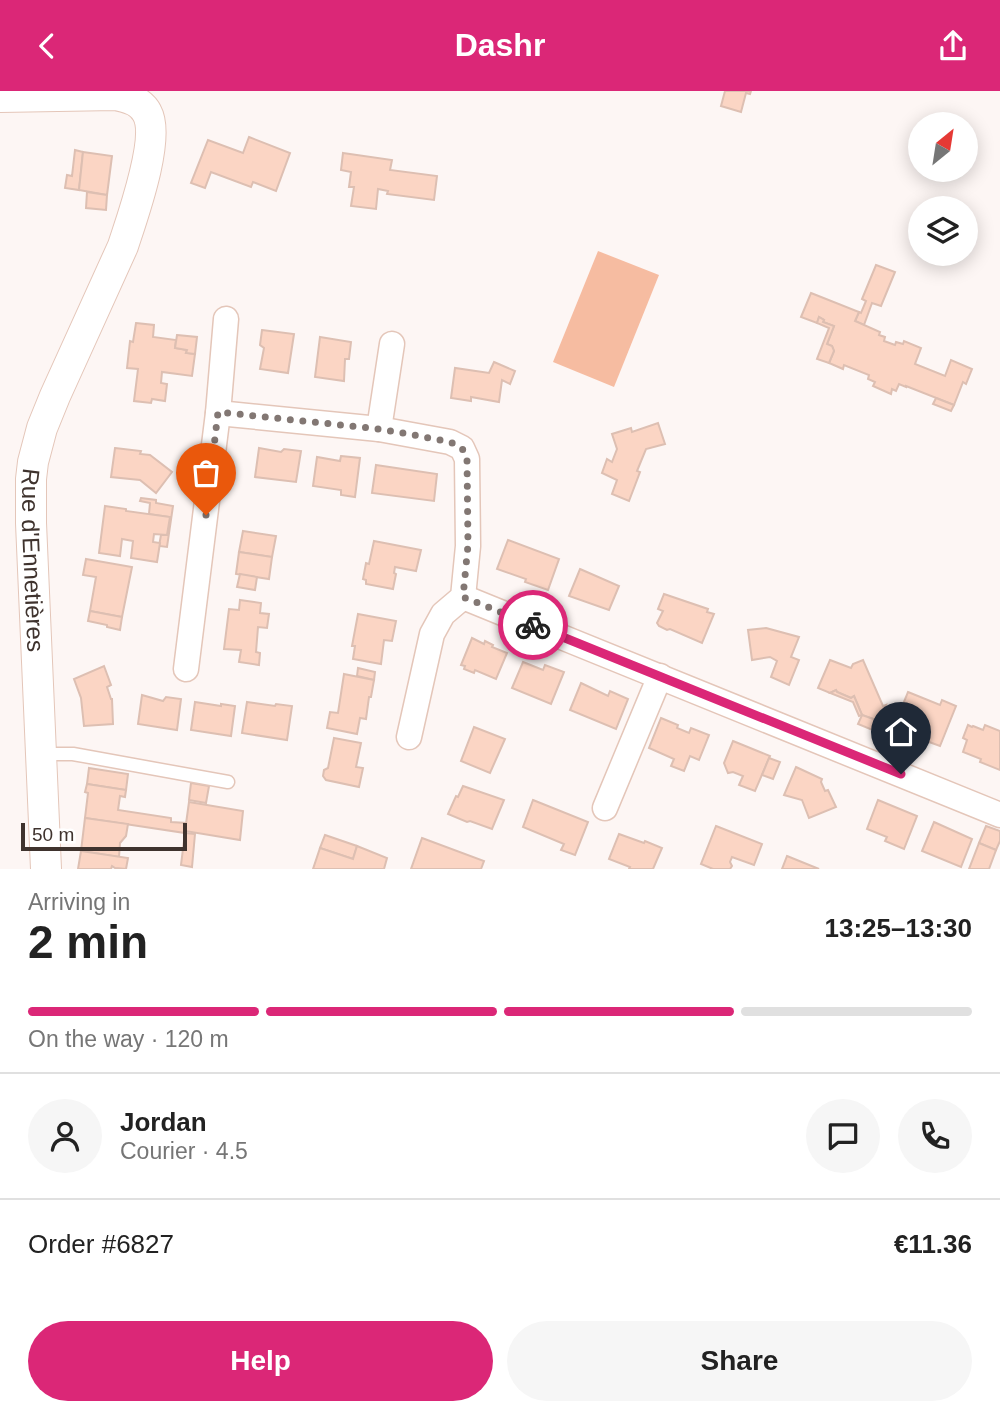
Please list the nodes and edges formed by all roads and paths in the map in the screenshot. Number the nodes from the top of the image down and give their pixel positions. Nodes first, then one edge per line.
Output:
1 (0, 97) edge
2 (146, 99) edge
3 (226, 319) dead end
4 (392, 344) dead end
5 (218, 412) junction
6 (379, 429) junction
7 (463, 597) junction
8 (186, 669) dead end
9 (660, 676) junction
10 (409, 737) dead end
11 (41, 754) junction
12 (228, 782) dead end
13 (605, 808) dead end
14 (1000, 815) edge
15 (46, 869) edge

1 - 2 street
2 - 11 street, Rue d'Ennetières
3 - 5 street
4 - 6 street
5 - 6 street
5 - 8 street
6 - 7 street
7 - 9 street
7 - 10 street
9 - 13 street
9 - 14 street
11 - 12 lane
11 - 15 street, Rue d'Ennetières

